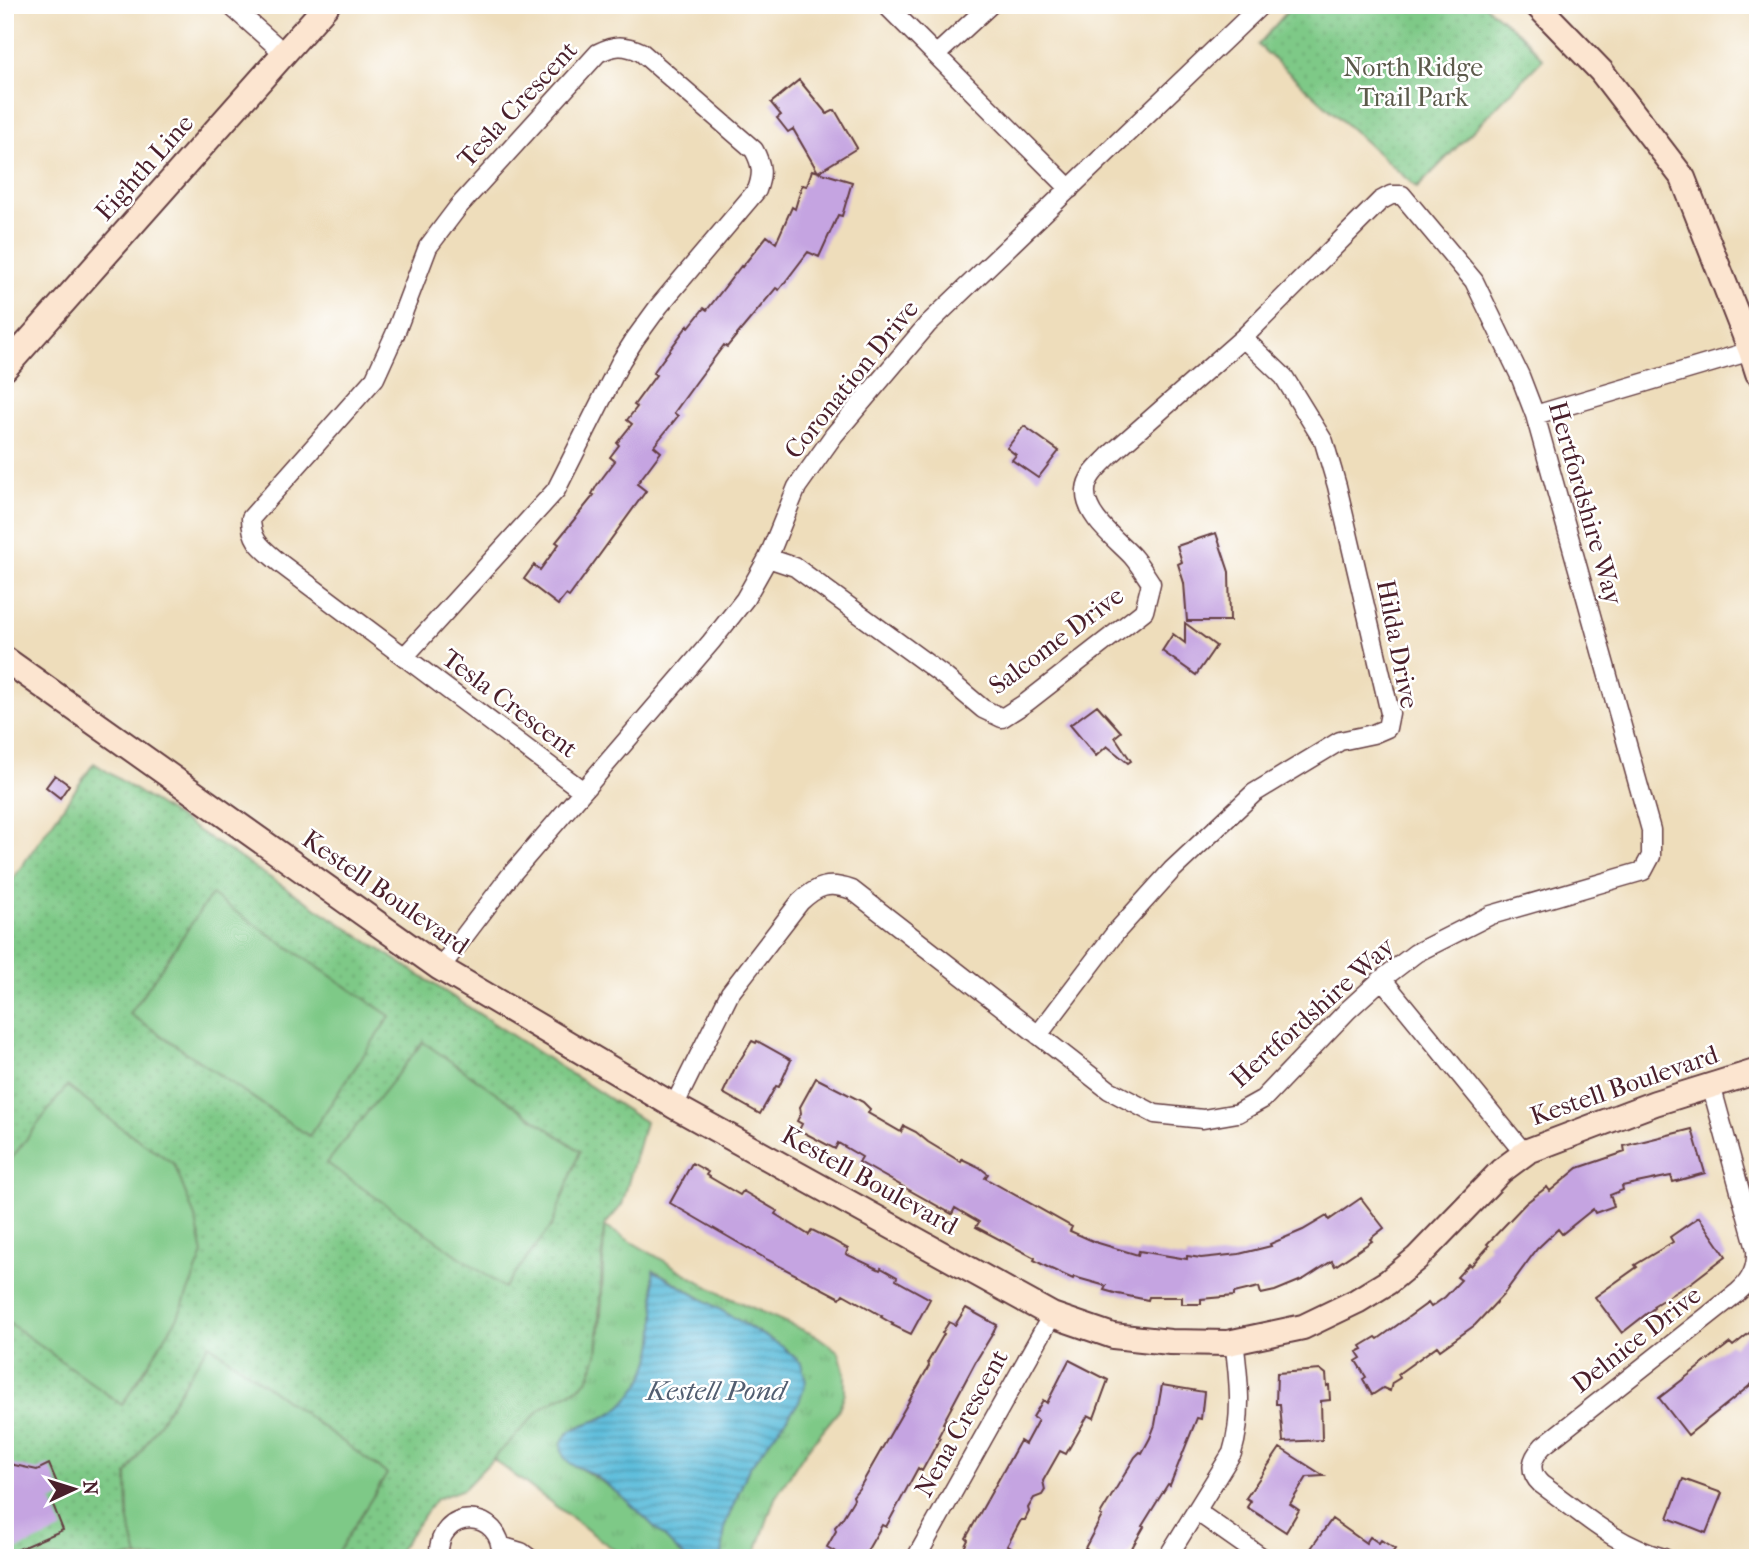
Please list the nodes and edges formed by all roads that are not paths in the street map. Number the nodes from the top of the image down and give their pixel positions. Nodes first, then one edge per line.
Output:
1 (230, 5) edge
2 (327, 5) edge
3 (886, 5) edge
4 (990, 5) edge
5 (1261, 5) edge
6 (1541, 6) edge
7 (284, 53) junction
8 (936, 55) junction
9 (1069, 189) junction
10 (1402, 195) joint
11 (1243, 338) junction
12 (1756, 358) edge
13 (5, 368) edge
14 (1535, 415) junction
15 (768, 558) junction
16 (405, 656) junction
17 (5, 659) edge
18 (583, 791) junction
19 (440, 968) junction
20 (1382, 979) junction
21 (1038, 1035) junction
22 (1758, 1071) edge
23 (1711, 1085) junction
24 (674, 1105) junction
25 (1524, 1153) junction
26 (1052, 1315) junction
27 (1234, 1341) junction
28 (1196, 1511) junction
29 (501, 1552) edge
30 (439, 1558) edge
31 (529, 1558) edge
32 (916, 1558) edge
33 (1167, 1558) edge
34 (1263, 1558) edge
35 (1664, 1558) edge

1 - 7 street
2 - 7 street, Eighth Line
3 - 8 street
4 - 8 street
5 - 9 street, Coronation Drive
6 - 12 street
7 - 13 street, Eighth Line
8 - 9 street
9 - 15 street, Coronation Drive
10 - 11 street, Salcome Drive
10 - 14 street, Hertfordshire Way
11 - 15 street, Salcome Drive
11 - 21 street, Hilda Drive
12 - 14 street
14 - 20 street, Hertfordshire Way
15 - 18 street, Coronation Drive
16 - 16 street, Tesla Crescent
16 - 18 street, Tesla Crescent
17 - 19 street, Kestell Boulevard
18 - 19 street, Coronation Drive
19 - 24 street, Kestell Boulevard
20 - 21 street, Hertfordshire Way
20 - 25 street
21 - 24 street, Hertfordshire Way
22 - 23 street, Kestell Boulevard
23 - 25 street, Kestell Boulevard
23 - 35 street, Delnice Drive
24 - 26 street, Kestell Boulevard
25 - 27 street, Kestell Boulevard
26 - 27 street, Kestell Boulevard
26 - 32 street, Nena Crescent
27 - 28 street
28 - 33 street
28 - 34 street
29 - 30 street
29 - 31 street

